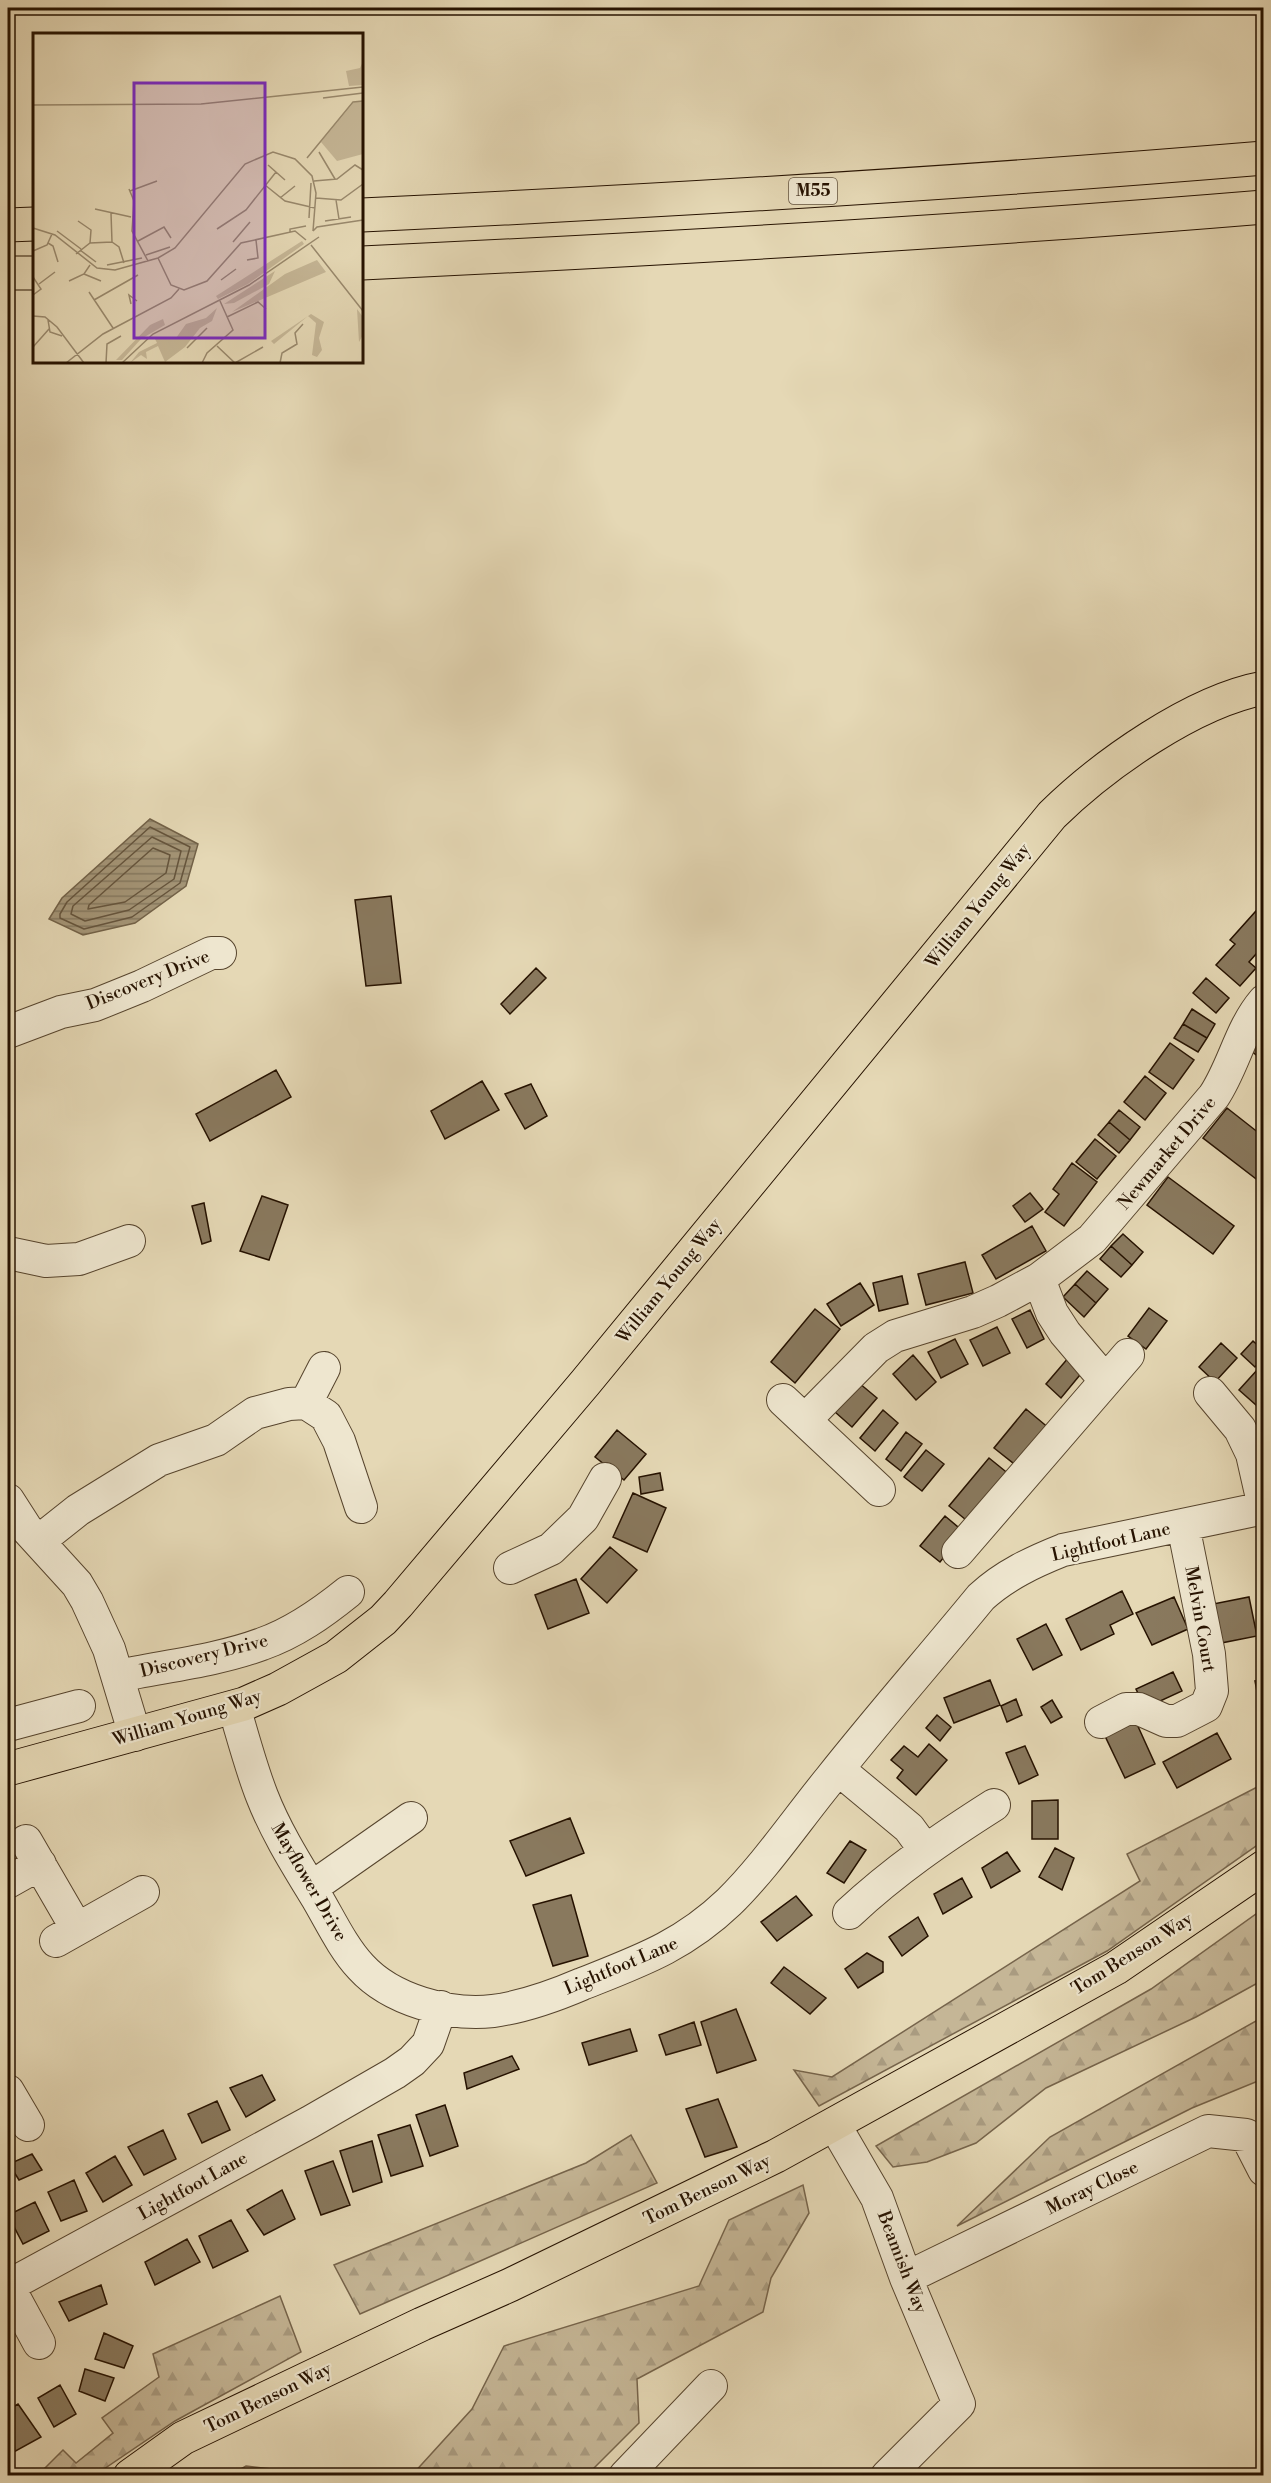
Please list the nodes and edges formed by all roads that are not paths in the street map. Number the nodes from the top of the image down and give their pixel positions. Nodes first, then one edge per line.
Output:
1 (1263, 158) edge
2 (1263, 207) edge
3 (363, 215) edge
4 (33, 224) edge
5 (8, 225) edge
6 (363, 263) edge
7 (8, 273) edge
8 (33, 273) edge
9 (1263, 688) edge
10 (220, 952) dead end
11 (1263, 1001) edge
12 (8, 1032) edge
13 (129, 1241) dead end
14 (8, 1253) edge
15 (1039, 1280) junction
16 (1128, 1355) dead end
17 (324, 1368) dead end
18 (1105, 1380) junction
19 (1210, 1393) dead end
20 (306, 1403) junction
21 (605, 1479) dead end
22 (879, 1490) dead end
23 (8, 1500) edge
24 (361, 1507) dead end
25 (1263, 1507) edge
26 (1183, 1525) junction
27 (39, 1541) junction
28 (958, 1552) dead end
29 (510, 1568) dead end
30 (348, 1592) dead end
31 (118, 1676) junction
32 (79, 1706) dead end
33 (234, 1707) junction
34 (1101, 1722) dead end
35 (8, 1725) edge
36 (135, 1735) junction
37 (8, 1769) edge
38 (838, 1769) junction
39 (994, 1805) dead end
40 (411, 1818) dead end
41 (925, 1850) junction
42 (1263, 1867) edge
43 (8, 1882) edge
44 (311, 1888) junction
45 (143, 1892) dead end
46 (849, 1913) dead end
47 (441, 2007) junction
48 (8, 2091) edge
49 (834, 2124) junction
50 (28, 2125) dead end
51 (1263, 2170) edge
52 (906, 2278) junction
53 (8, 2286) edge
54 (39, 2343) dead end
55 (711, 2386) dead end
56 (130, 2475) edge
57 (626, 2475) edge
58 (887, 2475) edge

1 - 3 main road, M55
2 - 6 main road
4 - 5 main road
7 - 8 main road
9 - 33 main road, William Young Way
10 - 12 street, Discovery Drive
11 - 15 street, Newmarket Drive
13 - 14 street
15 - 18 street
15 - 22 street, Newmarket Drive
16 - 18 street
17 - 20 street
18 - 28 street
19 - 25 street, Lightfoot Lane
20 - 24 street
20 - 27 street
21 - 29 street
23 - 27 street, Discovery Drive
25 - 26 street, Lightfoot Lane
26 - 34 street, Melvin Court
26 - 38 street, Lightfoot Lane
27 - 31 street, Discovery Drive
30 - 31 street, Discovery Drive
31 - 36 street, Discovery Drive
32 - 35 street
33 - 36 main road, William Young Way
33 - 44 street, Mayflower Drive
36 - 37 main road, William Young Way
38 - 41 street
38 - 47 street, Lightfoot Lane
39 - 41 street
40 - 44 street
41 - 46 street
42 - 49 main road, Tom Benson Way
43 - 45 street
44 - 47 street, Mayflower Drive
47 - 53 street, Lightfoot Lane
48 - 50 street
49 - 52 street, Beamish Way
49 - 56 main road, Tom Benson Way
51 - 52 street, Moray Close
52 - 58 street, Beamish Way
53 - 54 street
55 - 57 street

